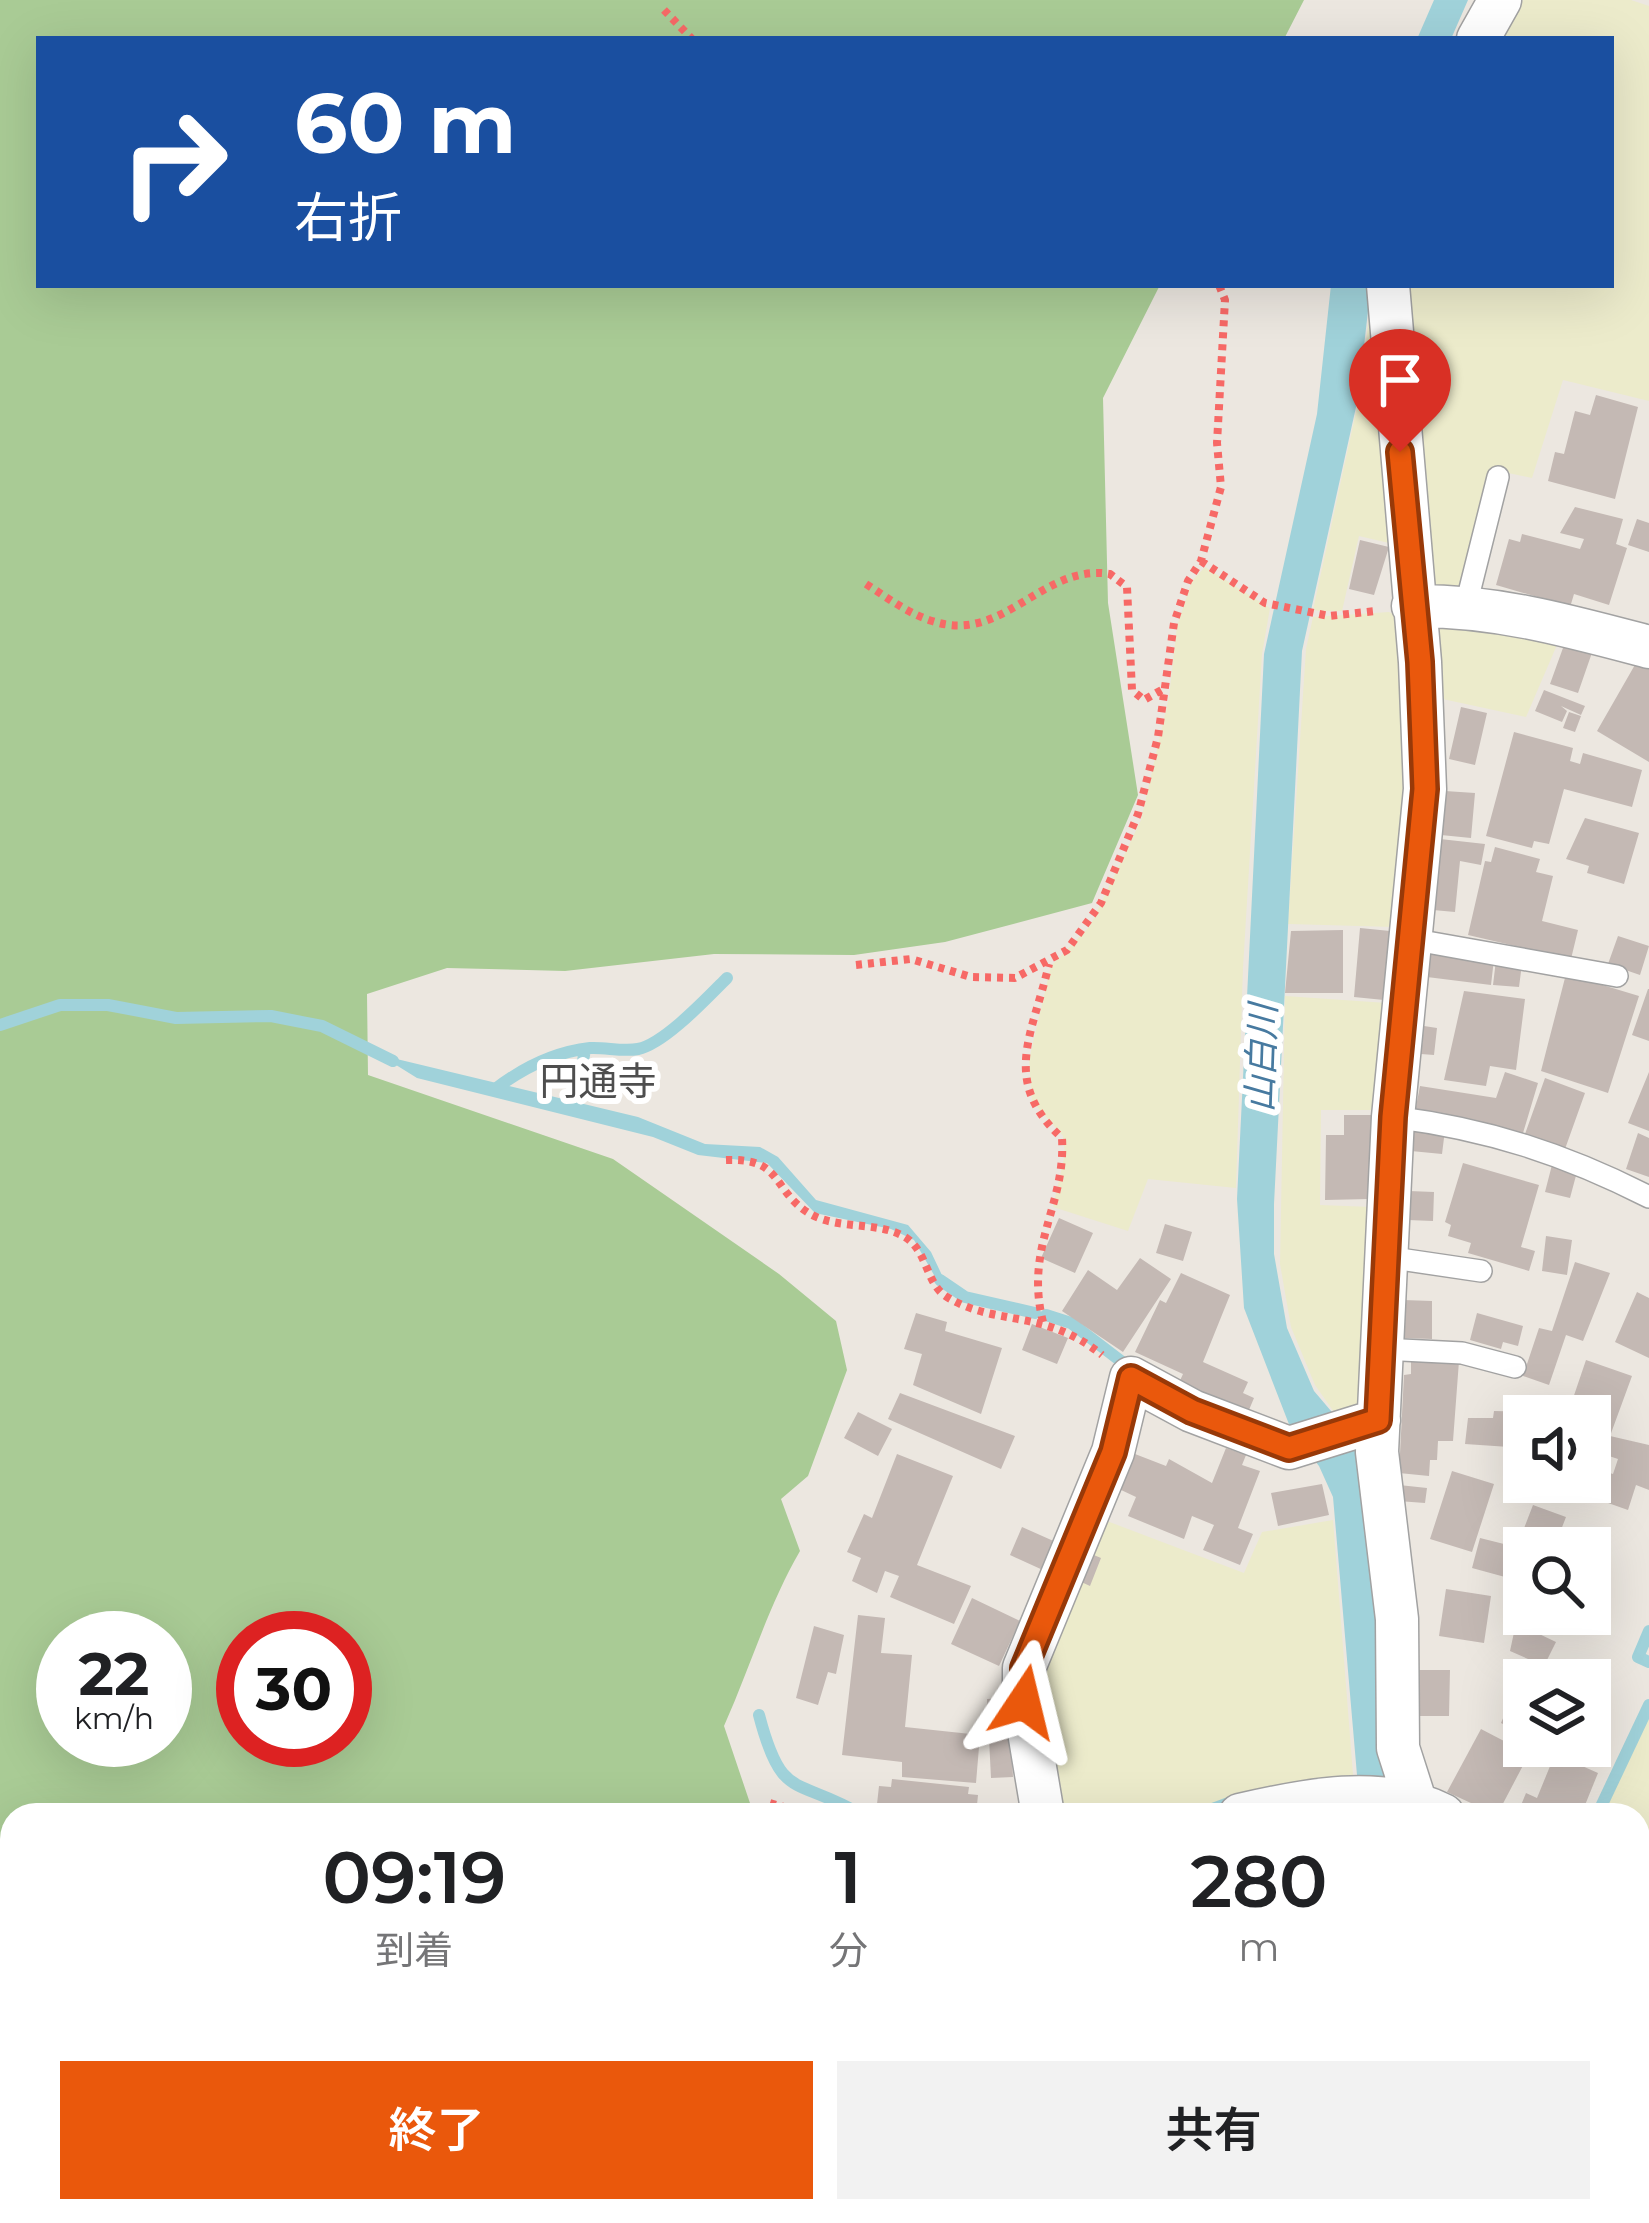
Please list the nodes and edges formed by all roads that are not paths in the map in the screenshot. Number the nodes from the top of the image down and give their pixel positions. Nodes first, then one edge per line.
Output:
1 (1500, 0) edge
2 (1480, 36) edge
3 (1388, 288) edge
4 (1498, 477) dead end
5 (1466, 604) junction
6 (1413, 606) junction
7 (1649, 647) edge
8 (1411, 939) junction
9 (1616, 976) dead end
10 (1393, 1117) junction
11 (1649, 1197) edge
12 (1386, 1257) junction
13 (1481, 1271) dead end
14 (1382, 1349) junction
15 (1514, 1367) dead end
16 (1378, 1420) junction
17 (1041, 1803) edge
18 (1311, 1803) edge
19 (1401, 1803) edge
20 (1418, 1803) edge

1 - 2 street
3 - 6 street
4 - 5 lane
5 - 6 street
5 - 7 street
6 - 8 street
8 - 9 lane
8 - 10 street
10 - 11 lane
10 - 12 street
12 - 13 lane
12 - 14 street
14 - 15 lane
14 - 16 street
16 - 17 street
16 - 20 street
18 - 19 street

